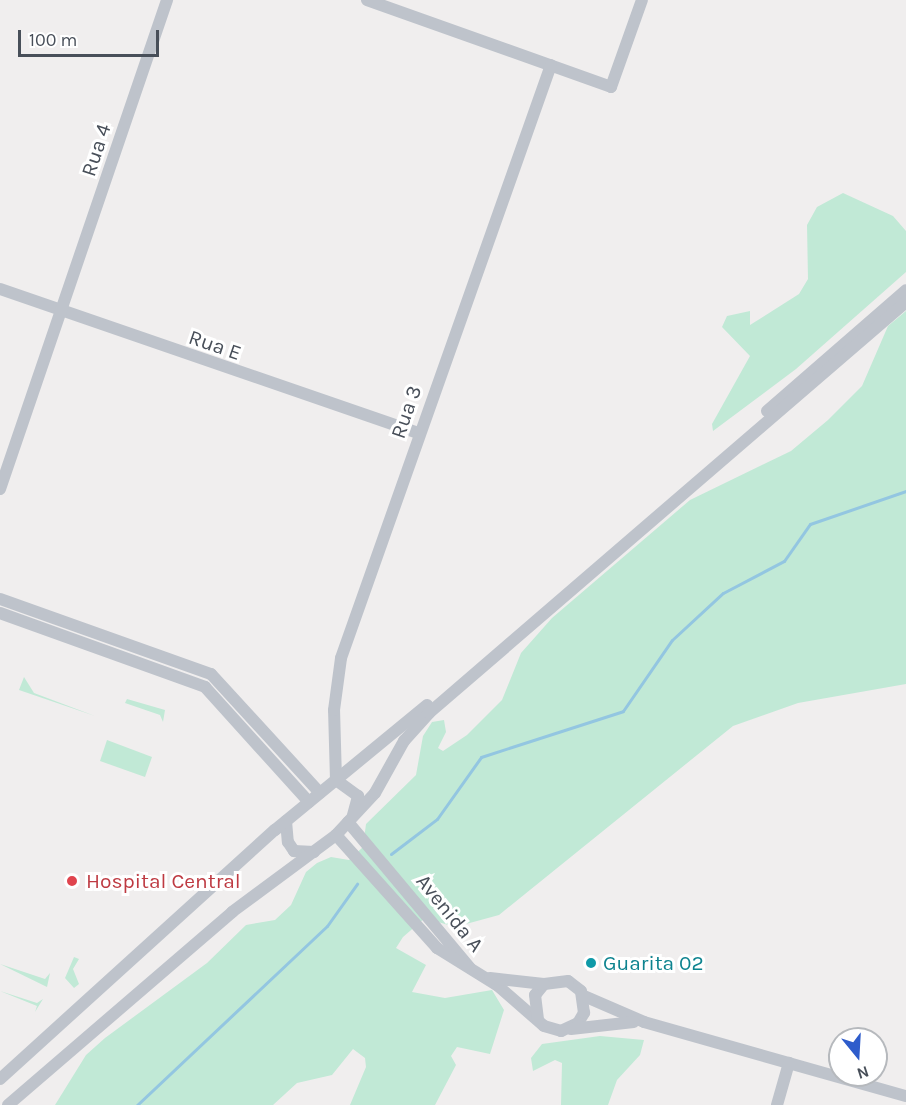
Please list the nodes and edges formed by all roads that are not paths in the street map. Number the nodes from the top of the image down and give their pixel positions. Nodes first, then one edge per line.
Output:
1 (167, 0) edge
2 (367, 0) edge
3 (642, 0) edge
4 (551, 65) junction
5 (0, 289) edge
6 (906, 290) edge
7 (906, 302) edge
8 (63, 312) junction
9 (419, 433) junction
10 (0, 489) edge
11 (0, 599) edge
12 (0, 614) edge
13 (336, 780) junction
14 (320, 793) junction
15 (309, 802) junction
16 (365, 806) junction
17 (286, 821) junction
18 (349, 821) junction
19 (336, 835) junction
20 (365, 841) junction
21 (315, 852) junction
22 (472, 971) junction
23 (544, 984) junction
24 (584, 996) junction
25 (538, 1020) junction
26 (644, 1022) junction
27 (569, 1029) junction
28 (789, 1063) junction
29 (0, 1079) edge
30 (906, 1096) edge
31 (8, 1105) edge
32 (777, 1105) edge

1 - 8 street, Rua 4
2 - 4 street
3 - 4 street
4 - 9 street, Rua 3
5 - 8 street, Rua E
6 - 13 street
7 - 16 street
8 - 9 street, Rua E
8 - 10 street, Rua 4
9 - 13 street, Rua 3
11 - 14 street
12 - 15 street
13 - 14 street
13 - 18 street
14 - 15 street
15 - 17 street
16 - 18 street
16 - 20 street
17 - 21 street
17 - 29 street
18 - 19 street
18 - 20 street, Avenida A
19 - 21 street
19 - 22 street, Avenida A
20 - 22 street, Avenida A
21 - 31 street
22 - 23 street
22 - 25 street
23 - 24 street
23 - 25 street
24 - 26 street
24 - 27 street
25 - 27 street
26 - 27 street
26 - 28 street
28 - 30 street
28 - 32 street

